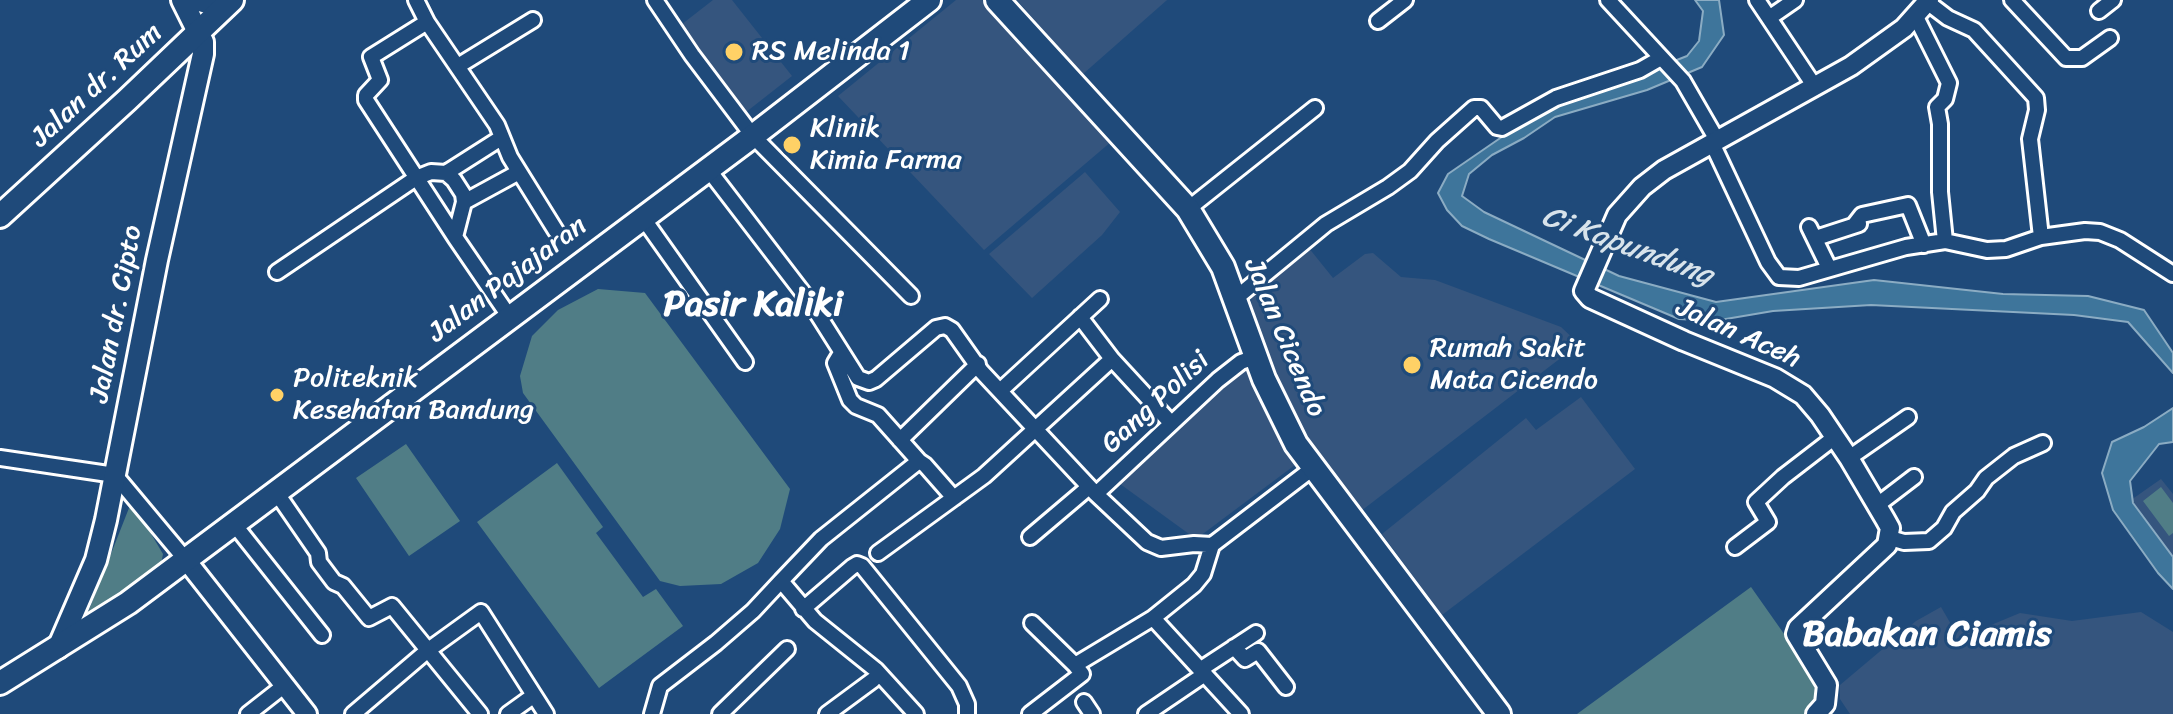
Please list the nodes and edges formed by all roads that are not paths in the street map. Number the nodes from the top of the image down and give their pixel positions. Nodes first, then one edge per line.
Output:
1 (182, 0) edge
2 (196, 0) edge
3 (416, 0) edge
4 (655, 0) edge
5 (929, 0) edge
6 (997, 0) edge
7 (1405, 0) edge
8 (1608, 0) edge
9 (1757, 0) edge
10 (1795, 0) edge
11 (2012, 0) edge
12 (2113, 0) edge
13 (228, 4) edge
14 (1924, 6) edge
15 (2099, 11) dead end
16 (1769, 18) junction
17 (533, 20) dead end
18 (1378, 21) dead end
19 (427, 22) junction
20 (198, 33) junction
21 (2110, 38) dead end
22 (1662, 59) junction
23 (168, 61) junction
24 (458, 66) junction
25 (196, 86) junction
26 (1815, 87) junction
27 (1315, 108) dead end
28 (753, 136) junction
29 (501, 138) junction
30 (1714, 142) junction
31 (708, 169) junction
32 (519, 172) junction
33 (446, 173) junction
34 (416, 178) junction
35 (464, 202) junction
36 (1188, 209) junction
37 (0, 216) edge
38 (643, 218) junction
39 (556, 231) dead end
40 (455, 237) junction
41 (2041, 237) junction
42 (1945, 241) junction
43 (1924, 245) junction
44 (1829, 268) junction
45 (277, 272) dead end
46 (2173, 274) edge
47 (911, 296) dead end
48 (1236, 298) junction
49 (1100, 299) dead end
50 (509, 316) junction
51 (1080, 317) junction
52 (841, 353) junction
53 (1255, 357) junction
54 (1112, 359) junction
55 (745, 362) dead end
56 (978, 364) junction
57 (1001, 390) junction
58 (1908, 417) dead end
59 (1171, 423) junction
60 (1036, 429) junction
61 (1835, 437) junction
62 (900, 440) junction
63 (2043, 443) dead end
64 (0, 458) edge
65 (1849, 458) junction
66 (919, 461) junction
67 (1313, 468) junction
68 (115, 475) junction
69 (1914, 477) dead end
70 (1093, 490) junction
71 (276, 492) junction
72 (954, 498) junction
73 (1876, 506) junction
74 (234, 524) junction
75 (1030, 537) dead end
76 (1890, 538) junction
77 (1212, 545) junction
78 (1735, 547) dead end
79 (878, 553) dead end
80 (186, 560) junction
81 (781, 581) junction
82 (803, 609) junction
83 (1153, 618) junction
84 (1032, 623) dead end
85 (1256, 633) dead end
86 (322, 635) dead end
87 (1234, 647) junction
88 (58, 648) junction
89 (787, 649) dead end
90 (427, 651) junction
91 (1075, 665) junction
92 (1203, 671) junction
93 (873, 680) dead end
94 (0, 683) edge
95 (285, 685) junction
96 (1286, 687) dead end
97 (533, 696) junction
98 (544, 712) edge
99 (248, 714) edge
100 (307, 714) edge
101 (353, 714) edge
102 (480, 714) edge
103 (508, 714) edge
104 (652, 714) edge
105 (720, 714) edge
106 (827, 714) edge
107 (916, 714) edge
108 (967, 714) edge
109 (1030, 714) edge
110 (1146, 714) edge
111 (1241, 714) edge
112 (1499, 714) edge
113 (1816, 714) edge

1 - 20 main road
2 - 13 main road
3 - 19 street
4 - 28 street
5 - 28 main road, Jalan Pajajaran
6 - 36 main road, Jalan Cicendo
7 - 18 street
8 - 22 street
9 - 16 street
10 - 16 street
11 - 21 street
12 - 15 street
13 - 20 main road
14 - 26 street, Jalan Aceh
14 - 41 street
14 - 42 street
16 - 26 street
17 - 24 street
19 - 24 street
19 - 34 street
20 - 23 main road, Jalan dr. Rum
20 - 25 main road, Jalan dr. Cipto
22 - 30 street
22 - 48 street
23 - 25 main road
23 - 37 main road, Jalan dr. Rum
24 - 29 street
25 - 68 main road, Jalan dr. Cipto
26 - 30 street, Jalan Aceh
27 - 36 street
28 - 31 main road, Jalan Pajajaran
28 - 47 street
29 - 32 street
29 - 33 street
30 - 44 street
30 - 61 street, Jalan Aceh
31 - 38 main road, Jalan Pajajaran
31 - 52 street
32 - 35 street
32 - 39 street
33 - 34 street
33 - 35 street
34 - 40 street
34 - 45 street
35 - 40 street
36 - 48 main road, Jalan Cicendo
38 - 50 main road, Jalan Pajajaran
38 - 55 street
40 - 50 street
41 - 42 street
41 - 46 street
42 - 43 street
43 - 44 street
43 - 44 street
48 - 53 main road, Jalan Cicendo
49 - 51 street
50 - 71 main road, Jalan Pajajaran
51 - 54 street
51 - 57 street
52 - 56 street
52 - 62 street
53 - 59 street, Gang Polisi
53 - 67 main road, Jalan Cicendo
54 - 59 street
54 - 60 street
56 - 57 street
56 - 62 street
57 - 60 street
58 - 65 street
59 - 70 street, Gang Polisi
60 - 70 street
60 - 72 street
61 - 65 street, Jalan Aceh
61 - 78 street
62 - 66 street
63 - 76 street
64 - 68 street
65 - 73 street, Jalan Aceh
66 - 72 street
66 - 81 street
67 - 77 street
67 - 112 main road, Jalan Cicendo
68 - 80 street
68 - 88 main road, Jalan dr. Cipto
69 - 73 street
70 - 75 street, Gang Polisi
70 - 77 street
71 - 74 main road, Jalan Pajajaran
71 - 90 street
72 - 79 street
73 - 76 street, Jalan Aceh
74 - 80 main road, Jalan Pajajaran
74 - 86 street
76 - 113 street
77 - 83 street
80 - 88 main road, Jalan Pajajaran
80 - 95 street
81 - 82 street
81 - 104 street
82 - 107 street
82 - 108 street
83 - 91 street
83 - 92 street
84 - 91 street
85 - 87 street
87 - 92 street
87 - 96 street
88 - 94 main road, Jalan Pajajaran
89 - 105 street
90 - 97 street
90 - 101 street
90 - 102 street
91 - 109 street
92 - 110 street
92 - 111 street
93 - 106 street
95 - 99 street
95 - 100 street
97 - 98 street
97 - 103 street

